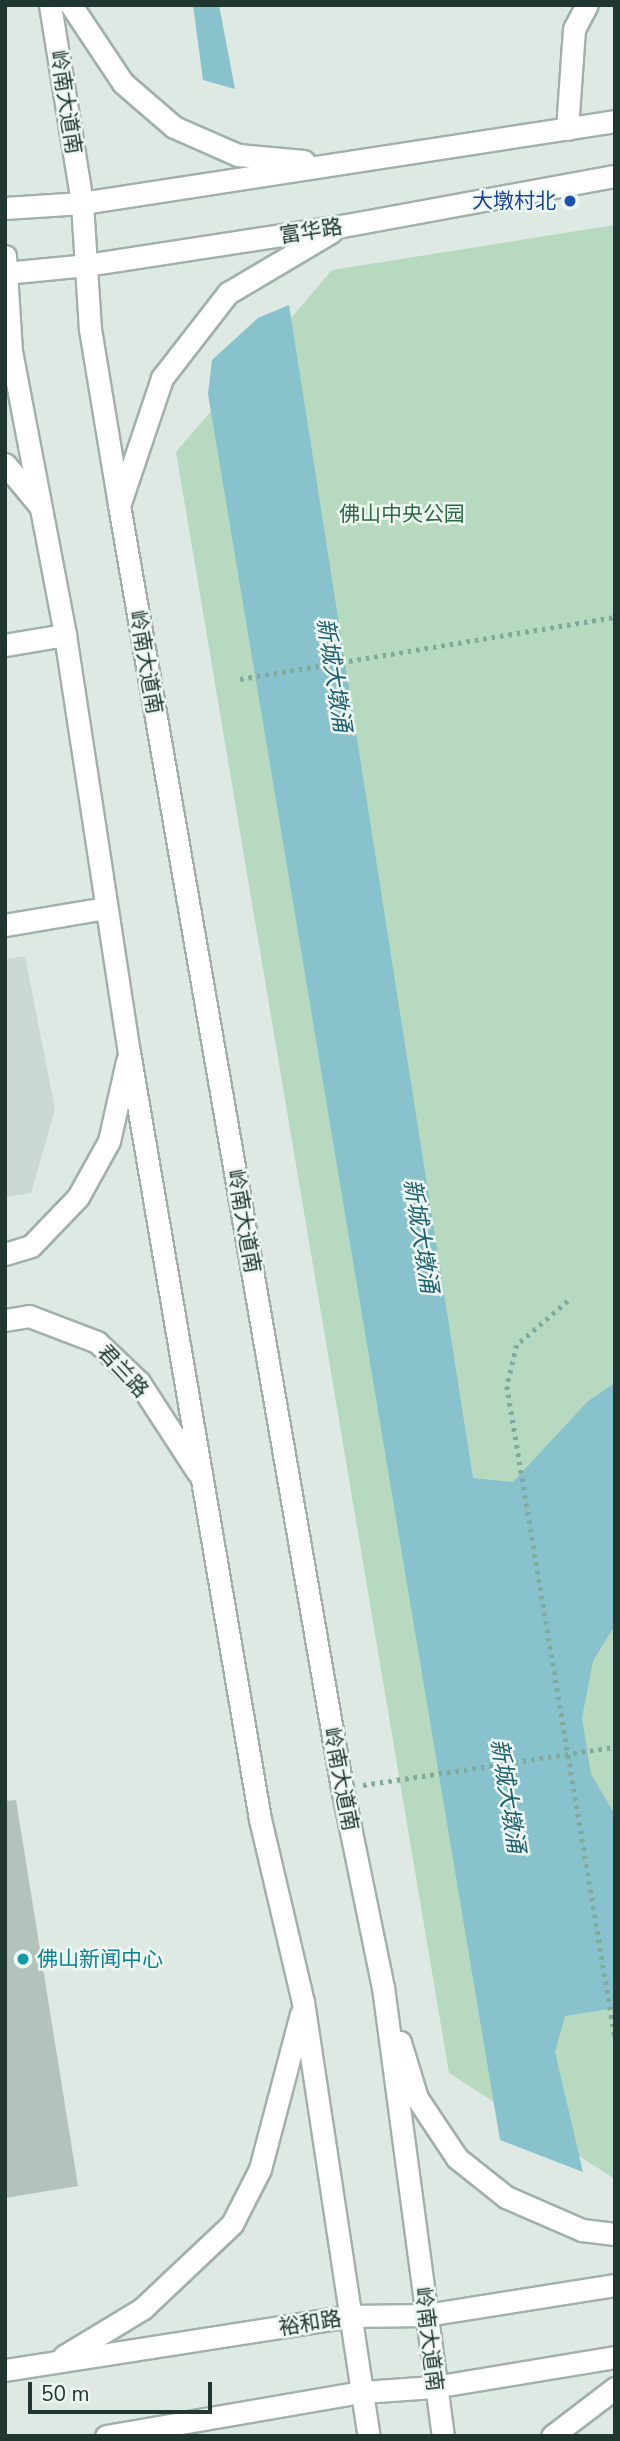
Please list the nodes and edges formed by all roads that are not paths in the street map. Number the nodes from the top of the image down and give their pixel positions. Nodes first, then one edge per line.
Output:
1 (50, 5) edge
2 (71, 5) edge
3 (587, 5) edge
4 (615, 121) edge
5 (567, 129) junction
6 (338, 164) junction
7 (615, 176) edge
8 (82, 203) junction
9 (5, 208) edge
10 (342, 226) junction
11 (5, 256) edge
12 (86, 265) junction
13 (6, 273) edge
14 (5, 464) edge
15 (119, 506) junction
16 (42, 508) junction
17 (65, 635) junction
18 (5, 645) edge
19 (106, 908) junction
20 (5, 925) edge
21 (129, 1052) junction
22 (5, 1254) edge
23 (5, 1320) edge
24 (204, 1481) junction
25 (383, 1987) junction
26 (303, 2001) junction
27 (615, 2234) edge
28 (615, 2285) edge
29 (426, 2315) junction
30 (350, 2316) junction
31 (615, 2357) edge
32 (55, 2361) junction
33 (5, 2370) edge
34 (434, 2387) junction
35 (615, 2388) edge
36 (362, 2392) junction
37 (106, 2436) edge
38 (369, 2436) edge
39 (443, 2436) edge
40 (552, 2436) edge

1 - 8 main road, 岭南大道南
2 - 6 main road
3 - 5 main road
4 - 5 main road
5 - 6 main road
6 - 8 main road
7 - 10 main road, 富华路
8 - 9 main road
8 - 12 main road, 岭南大道南
10 - 12 main road, 富华路
10 - 15 main road
11 - 13 main road
12 - 13 main road, 富华路
12 - 15 main road, 岭南大道南
13 - 16 main road
14 - 16 main road
15 - 25 main road, 岭南大道南
16 - 17 main road
17 - 18 main road
17 - 19 main road
19 - 20 main road
19 - 21 main road
21 - 22 main road
21 - 24 main road
23 - 24 main road, 君兰路
24 - 26 main road
25 - 27 main road
25 - 29 main road, 岭南大道南
26 - 30 main road
26 - 32 main road
28 - 29 main road, 裕和路
29 - 30 main road, 裕和路
29 - 34 main road, 岭南大道南
30 - 32 main road, 裕和路
30 - 36 main road
31 - 34 main road
32 - 33 main road, 裕和路
34 - 36 main road
34 - 39 main road, 岭南大道南
35 - 40 main road
36 - 37 main road
36 - 38 main road

